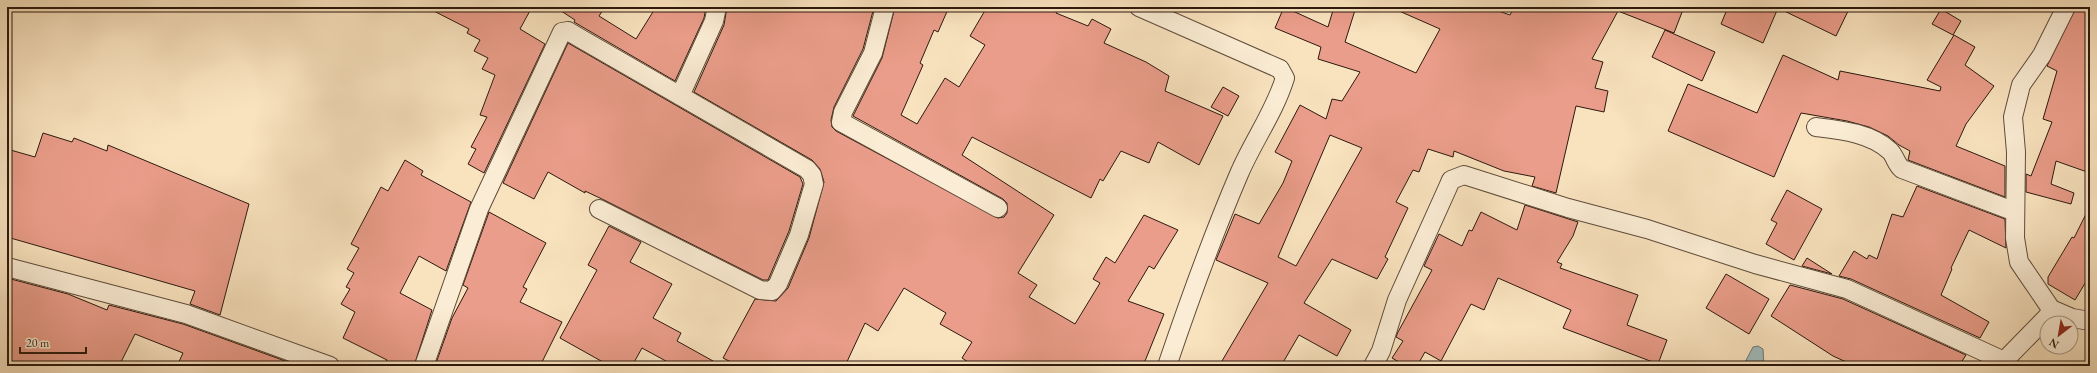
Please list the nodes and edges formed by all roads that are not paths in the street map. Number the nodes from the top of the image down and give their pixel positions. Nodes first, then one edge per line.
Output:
1 (717, 7) edge
2 (885, 7) edge
3 (1139, 7) edge
4 (2066, 7) edge
5 (680, 96) junction
6 (1816, 127) dead end
7 (998, 208) dead end
8 (599, 209) dead end
9 (2014, 210) junction
10 (7, 268) edge
11 (2051, 309) junction
12 (2090, 321) edge
13 (2002, 364) edge
14 (330, 366) edge
15 (424, 366) edge
16 (1167, 366) edge
17 (1374, 366) edge

1 - 5 street
2 - 7 street
3 - 16 street
4 - 9 street
5 - 8 street
5 - 15 street
6 - 9 street
9 - 11 street
10 - 14 street
11 - 12 street
11 - 13 street
13 - 17 street

